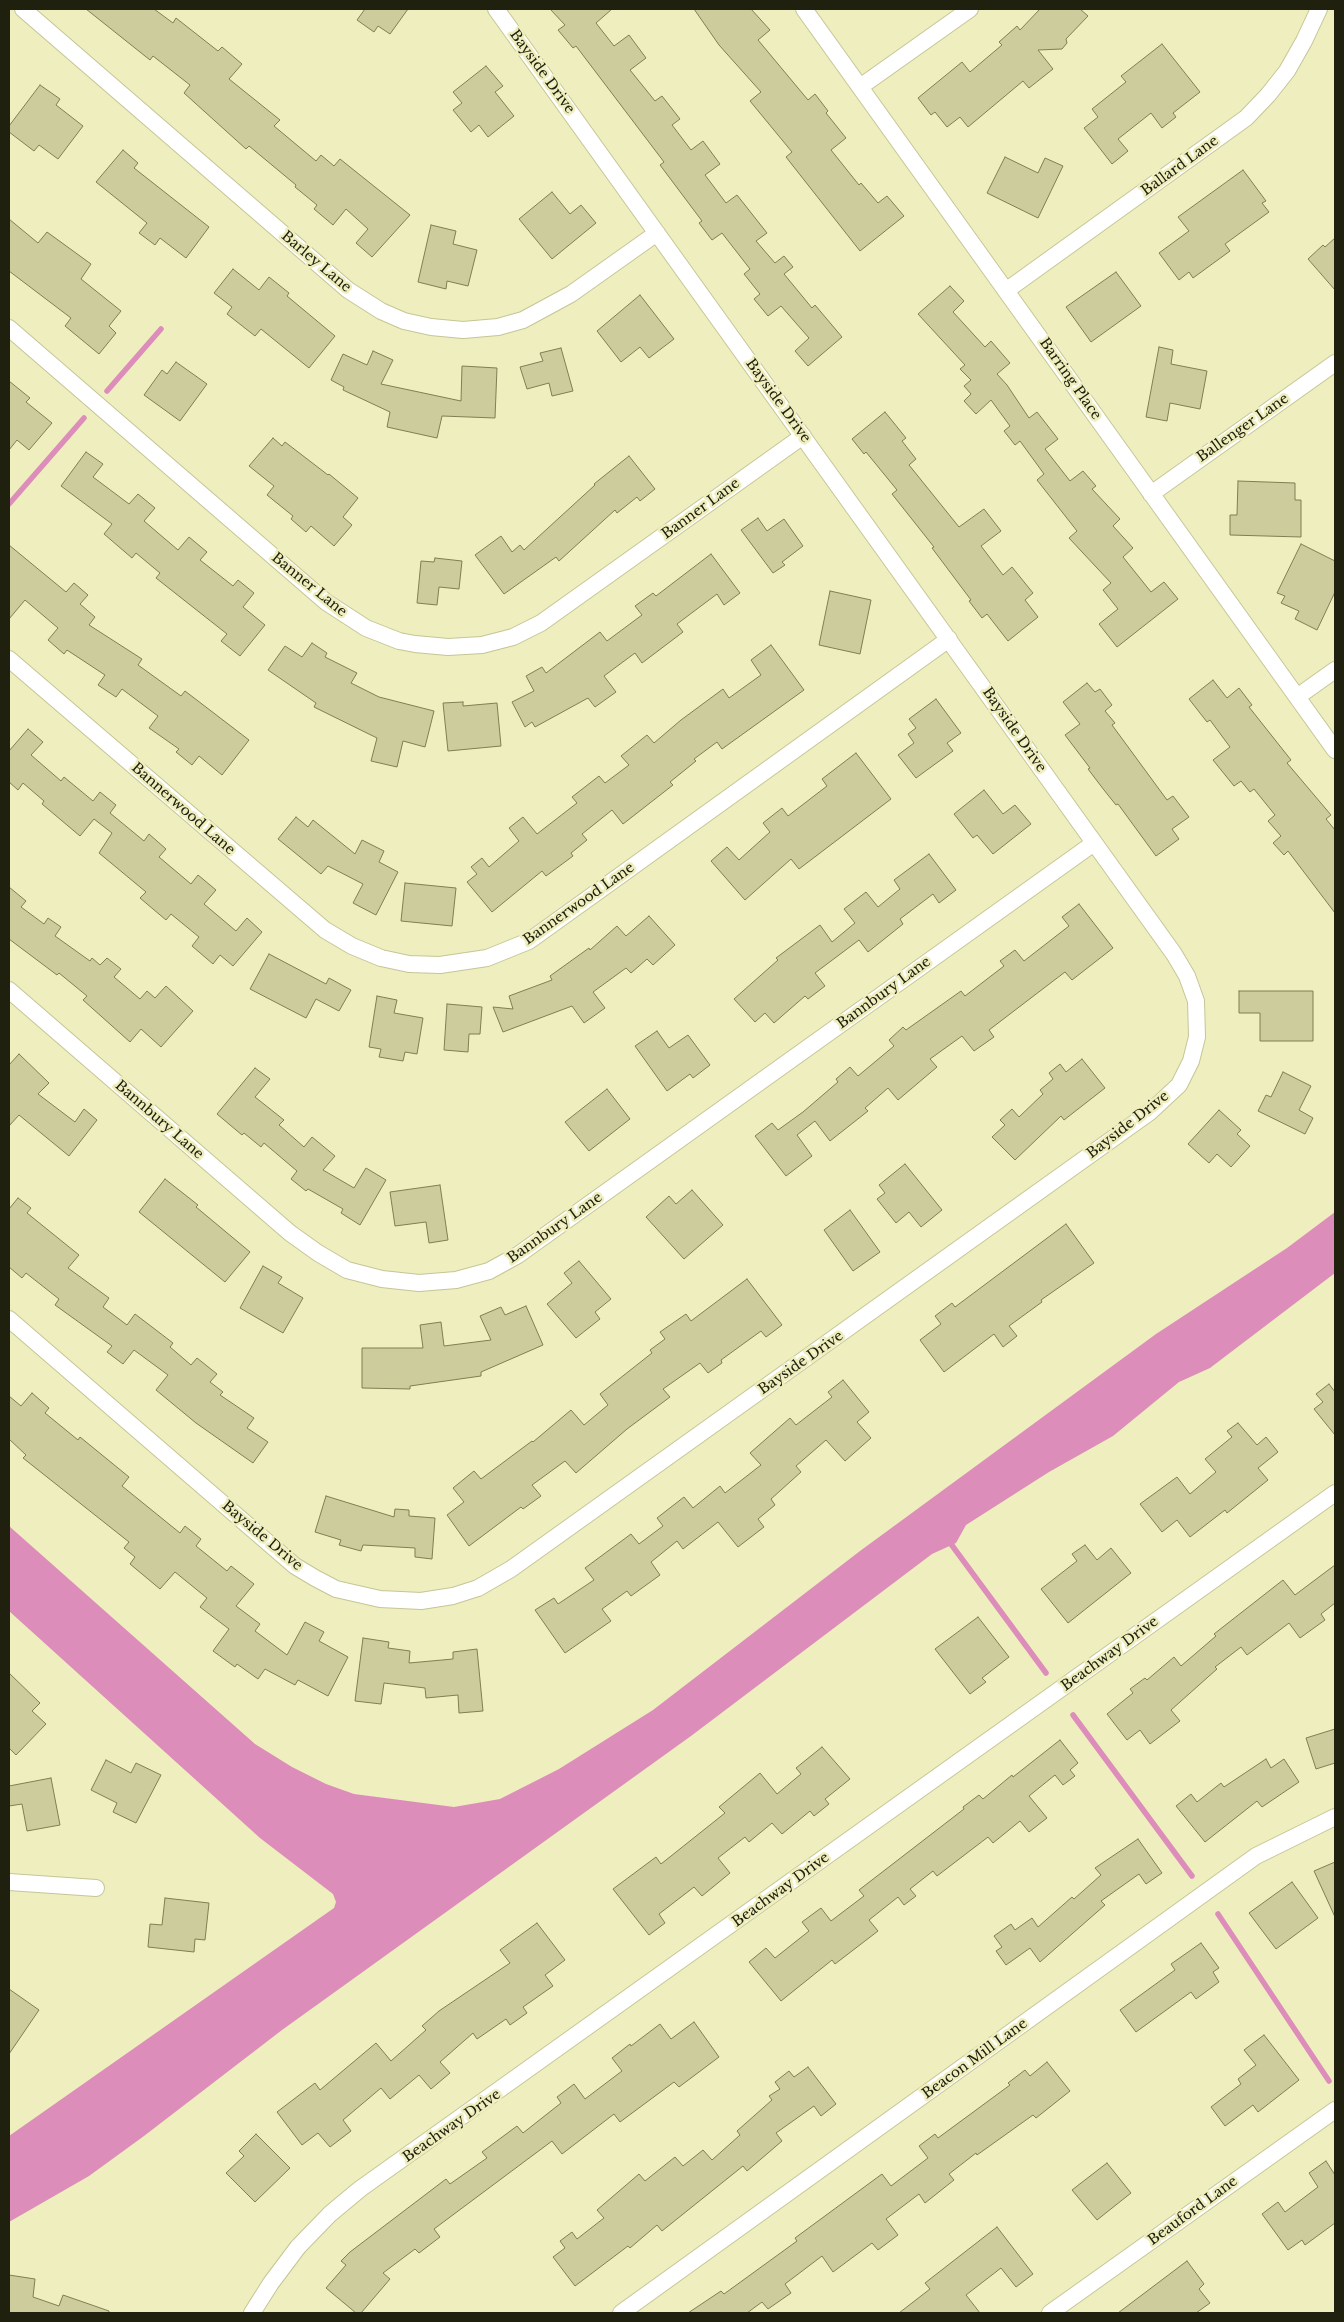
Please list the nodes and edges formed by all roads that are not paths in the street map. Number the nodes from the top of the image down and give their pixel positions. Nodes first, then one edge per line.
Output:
1 (23, 9) edge
2 (496, 9) edge
3 (804, 9) edge
4 (970, 9) edge
5 (1319, 9) edge
6 (860, 87) junction
7 (657, 233) junction
8 (1007, 290) junction
9 (9, 328) edge
10 (1335, 363) edge
11 (803, 436) junction
12 (1151, 494) junction
13 (949, 639) junction
14 (9, 659) edge
15 (1335, 670) edge
16 (1297, 697) junction
17 (1335, 750) edge
18 (1094, 843) junction
19 (9, 990) edge
20 (9, 1319) edge
21 (1335, 1493) edge
22 (1335, 1817) edge
23 (9, 1882) edge
24 (96, 1888) dead end
25 (1335, 2110) edge
26 (252, 2313) edge
27 (621, 2313) edge
28 (1050, 2313) edge

1 - 7 street, Barley Lane
2 - 7 street, Bayside Drive
3 - 6 street, Barring Place
4 - 6 street
5 - 8 street, Ballard Lane
6 - 8 street, Barring Place
7 - 11 street, Bayside Drive
8 - 12 street, Barring Place
9 - 11 street, Banner Lane
10 - 12 street, Ballenger Lane
11 - 13 street, Bayside Drive
12 - 16 street, Barring Place
13 - 14 street, Bannerwood Lane
13 - 18 street, Bayside Drive
15 - 16 street
16 - 17 street, Barring Place
18 - 19 street, Bannbury Lane
18 - 20 street, Bayside Drive
21 - 26 street, Beachway Drive
22 - 27 street, Beacon Mill Lane
23 - 24 street
25 - 28 street, Beauford Lane

